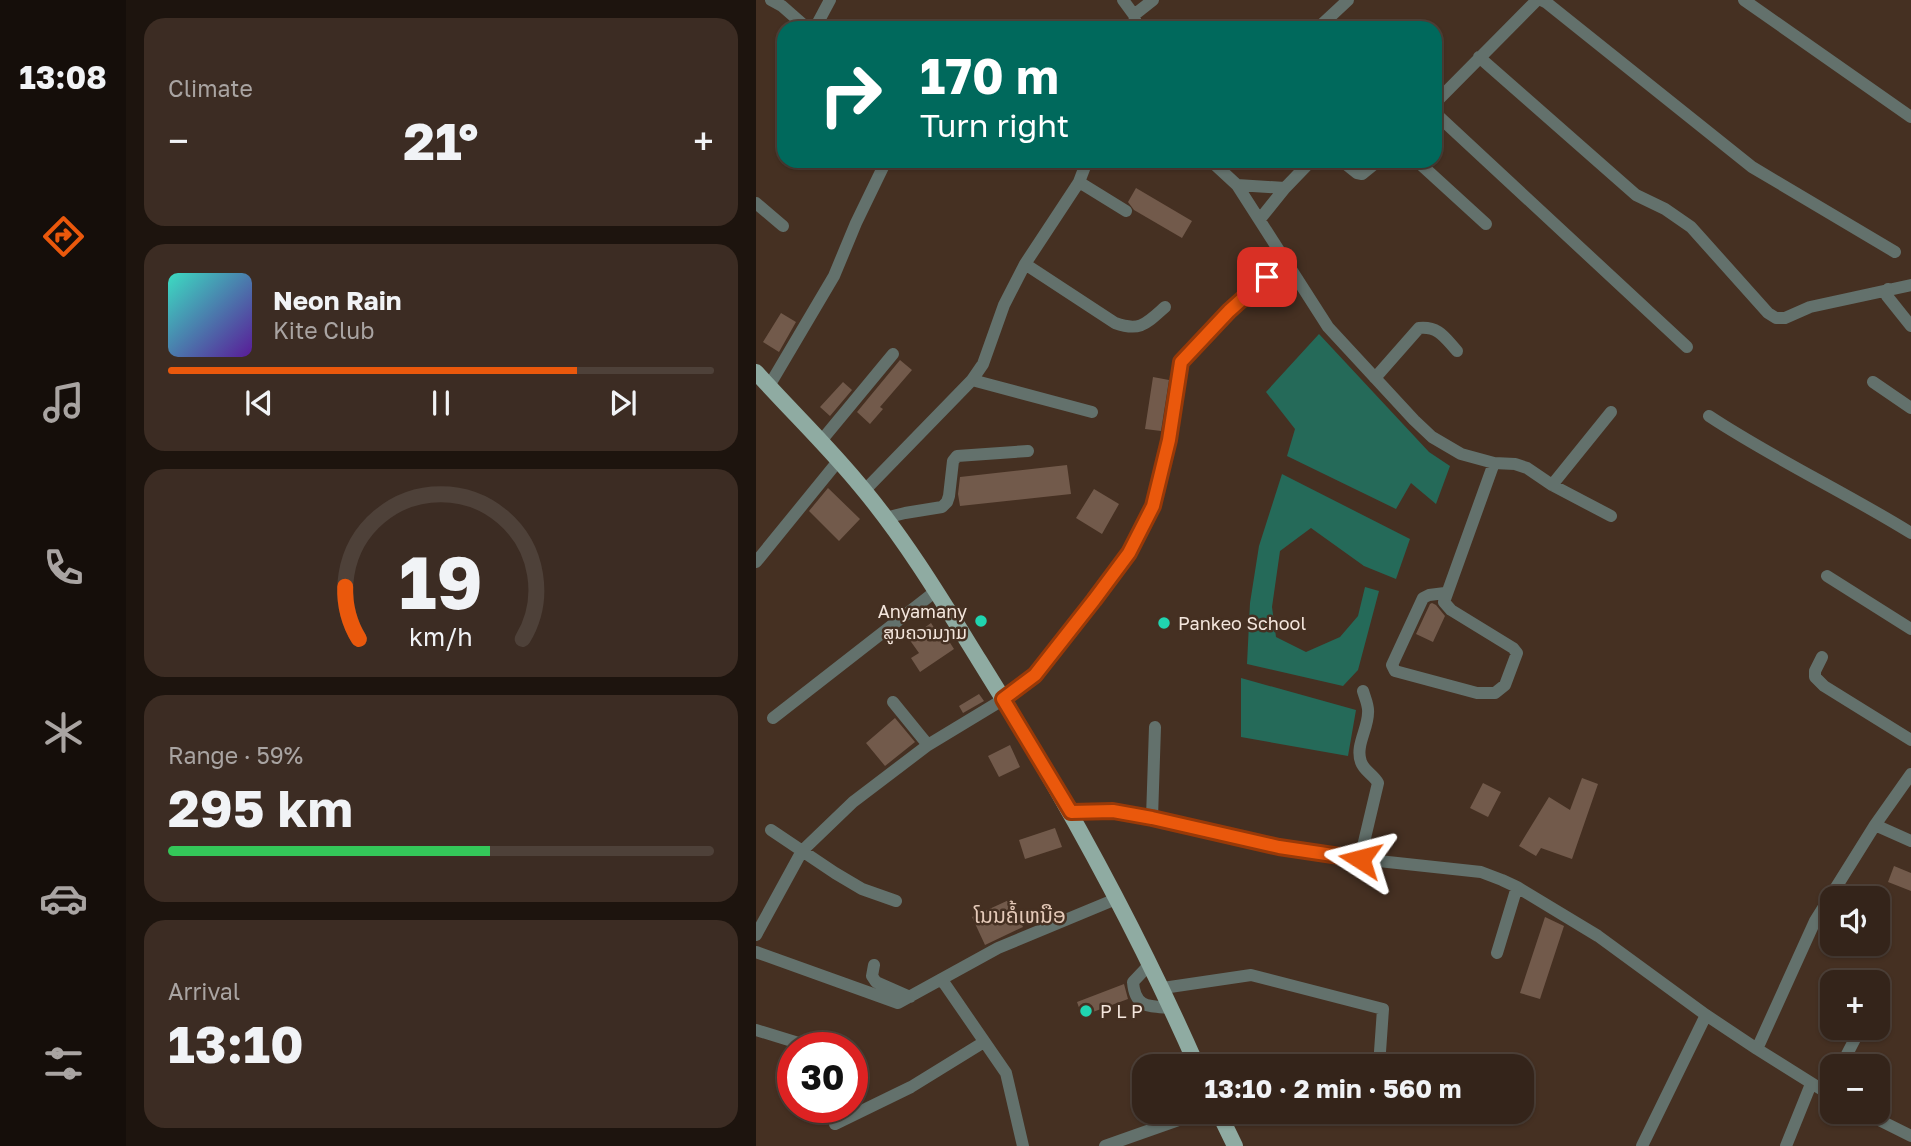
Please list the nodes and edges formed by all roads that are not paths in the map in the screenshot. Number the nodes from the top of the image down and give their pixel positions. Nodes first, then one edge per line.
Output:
1 (771, 0) edge
2 (830, 0) edge
3 (1123, 0) edge
4 (1153, 0) edge
5 (1348, 0) edge
6 (1539, 0) edge
7 (1744, 0) edge
8 (799, 21) edge
9 (819, 21) edge
10 (1135, 21) edge
11 (1137, 21) edge
12 (1326, 21) edge
13 (1479, 57) junction
14 (1442, 96) edge
15 (1911, 117) edge
16 (1442, 120) edge
17 (883, 168) edge
18 (1084, 168) edge
19 (1219, 168) edge
20 (1304, 168) edge
21 (1351, 168) edge
22 (1369, 168) edge
23 (1425, 168) edge
24 (1079, 182) junction
25 (1237, 185) junction
26 (1285, 188) junction
27 (756, 203) edge
28 (1126, 211) dead end
29 (1260, 219) junction
30 (1486, 225) dead end
31 (783, 226) dead end
32 (1895, 252) dead end
33 (1286, 260) junction
34 (1025, 264) junction
35 (1911, 285) edge
36 (1888, 289) junction
37 (1164, 307) dead end
38 (1911, 326) edge
39 (1686, 347) dead end
40 (1457, 351) dead end
41 (893, 354) dead end
42 (756, 372) edge
43 (1375, 377) junction
44 (972, 380) junction
45 (1873, 382) dead end
46 (769, 386) junction
47 (1911, 408) edge
48 (1092, 412) dead end
49 (1611, 412) dead end
50 (1709, 416) dead end
51 (821, 441) junction
52 (1028, 451) dead end
53 (839, 460) junction
54 (1494, 463) junction
55 (1552, 485) junction
56 (865, 491) junction
57 (1611, 516) dead end
58 (885, 518) junction
59 (1911, 533) edge
60 (756, 562) edge
61 (1827, 576) dead end
62 (936, 591) junction
63 (1445, 593) junction
64 (1911, 629) edge
65 (1822, 657) dead end
66 (1363, 691) dead end
67 (1003, 699) junction
68 (893, 702) dead end
69 (773, 718) dead end
70 (1155, 727) dead end
71 (1911, 740) edge
72 (928, 745) junction
73 (1911, 774) edge
74 (1907, 790) edge
75 (1071, 812) junction
76 (1152, 818) junction
77 (1875, 825) junction
78 (771, 830) dead end
79 (1911, 841) edge
80 (802, 851) junction
81 (1360, 859) junction
82 (1517, 887) junction
83 (1116, 898) junction
84 (896, 901) dead end
85 (756, 935) edge
86 (756, 952) edge
87 (1497, 953) dead end
88 (1150, 964) junction
89 (874, 965) dead end
90 (942, 980) junction
91 (1163, 988) junction
92 (910, 997) junction
93 (1171, 1008) junction
94 (1706, 1015) junction
95 (756, 1030) edge
96 (777, 1036) edge
97 (984, 1042) junction
98 (1757, 1049) junction
99 (1192, 1054) edge
100 (1380, 1054) edge
101 (1811, 1084) junction
102 (1820, 1087) edge
103 (835, 1124) dead end
104 (1168, 1124) edge
105 (1224, 1124) edge
106 (1887, 1124) edge
107 (1911, 1136) edge
108 (1023, 1146) edge
109 (1105, 1146) edge
110 (1235, 1146) edge
111 (1642, 1146) edge
112 (1786, 1146) edge

1 - 8 street
2 - 9 street
3 - 10 street
4 - 11 street
5 - 12 street
6 - 13 street
6 - 32 street
7 - 15 street
13 - 14 street
13 - 36 street
16 - 39 street
17 - 46 street
18 - 24 street
19 - 25 street
20 - 26 street
21 - 22 street
23 - 30 street
24 - 28 street
24 - 34 street
25 - 26 street
25 - 29 street
26 - 29 street
27 - 31 street
29 - 33 street
33 - 43 street
33 - 67 street
34 - 37 street
34 - 44 street
35 - 36 street
36 - 38 street
40 - 43 street
41 - 51 street
42 - 46 main road
43 - 54 street
44 - 48 street
44 - 56 street
45 - 47 street
46 - 51 main road
49 - 55 street
50 - 59 street
51 - 53 main road
52 - 58 street
53 - 56 main road
53 - 60 street
54 - 55 street
54 - 63 street
55 - 57 street
56 - 58 main road
58 - 62 main road
61 - 64 street
62 - 67 main road
62 - 69 street
63 - 63 street
65 - 71 street
66 - 81 street
67 - 72 street
67 - 75 main road
68 - 72 street
70 - 76 street
72 - 80 street
73 - 74 street
74 - 77 street
75 - 76 street
75 - 83 main road
76 - 81 street
77 - 79 street
77 - 98 street
78 - 80 street
80 - 84 street
80 - 85 street
81 - 82 street
82 - 87 street
82 - 94 street
83 - 88 main road
83 - 90 street
86 - 92 street
88 - 91 main road
88 - 93 street
89 - 92 street
90 - 92 street
90 - 97 street
91 - 93 main road
91 - 100 street
93 - 99 main road
94 - 98 street
94 - 111 street
95 - 96 street
97 - 103 street
97 - 108 street
98 - 101 street
101 - 102 street
101 - 112 street
104 - 109 street
105 - 110 main road
106 - 107 street

